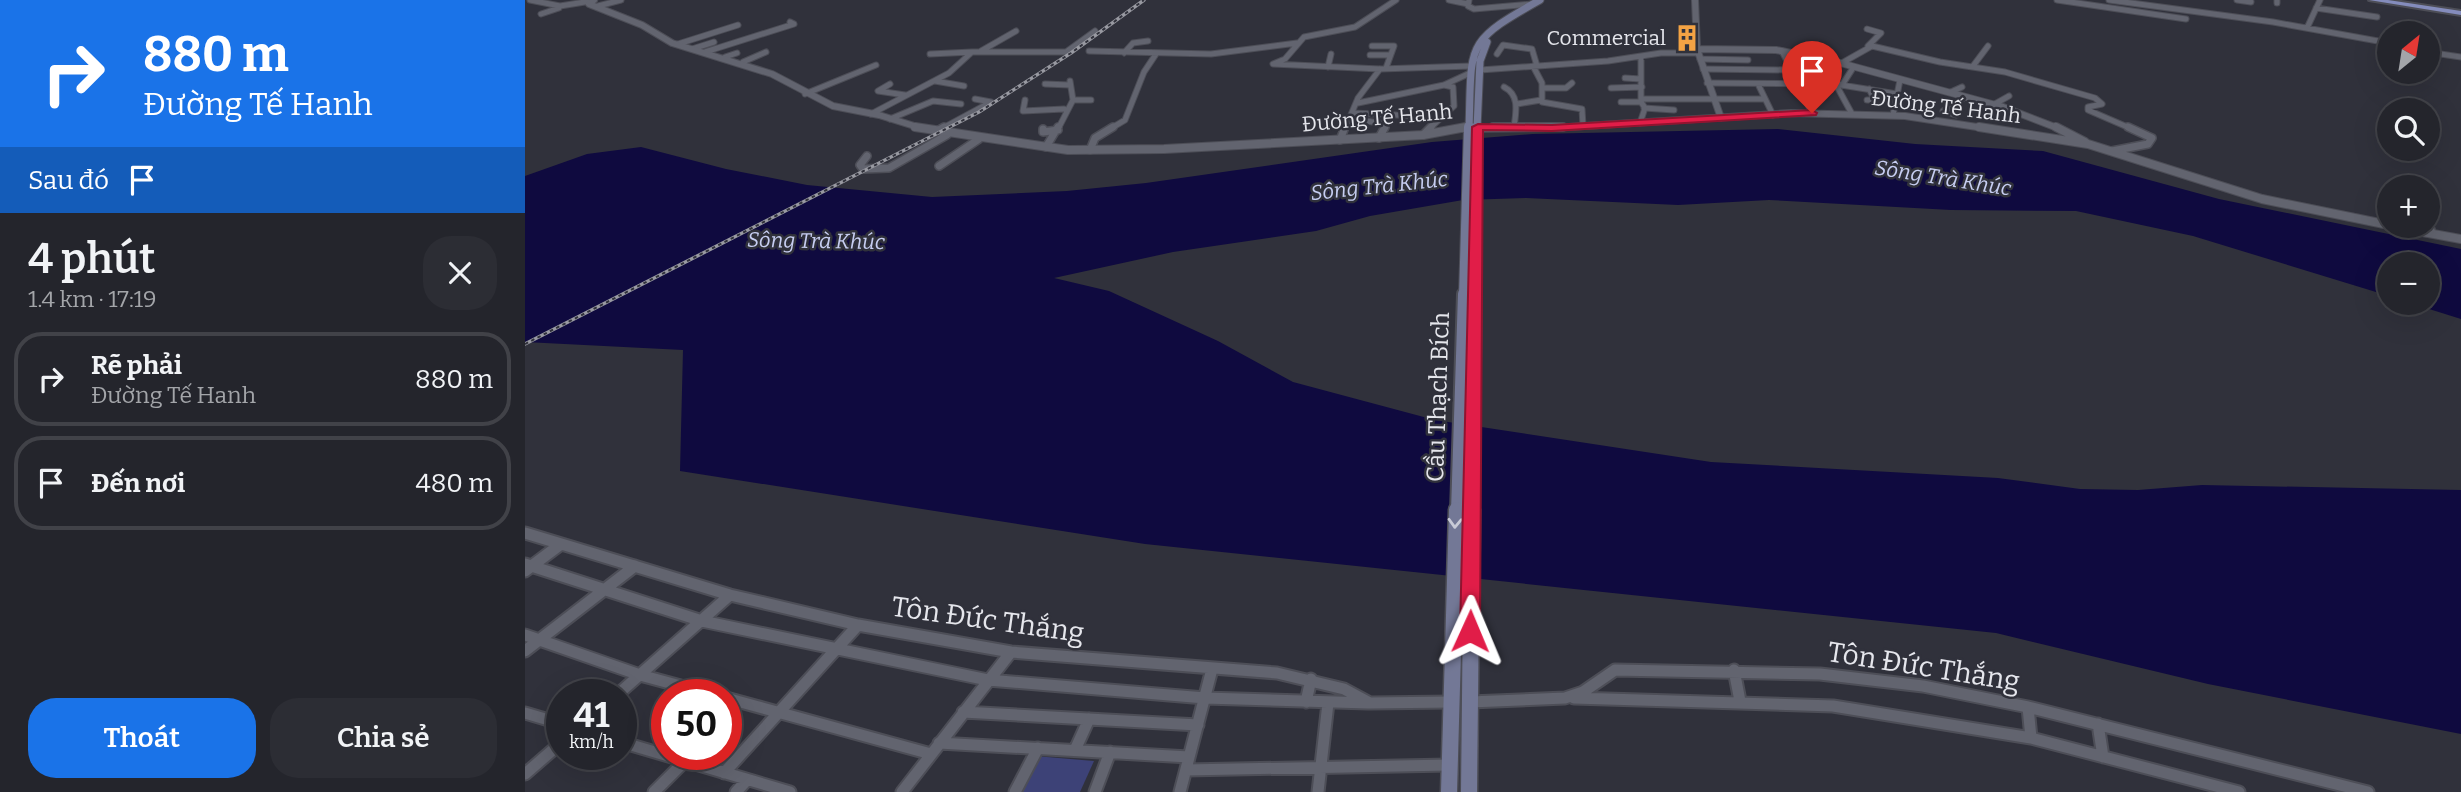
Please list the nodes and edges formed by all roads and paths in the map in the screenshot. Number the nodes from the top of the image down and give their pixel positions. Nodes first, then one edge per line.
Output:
1 (530, 0) edge
2 (621, 0) edge
3 (1396, 0) edge
4 (1449, 0) edge
5 (1549, 0) edge
6 (1695, 0) edge
7 (2057, 0) edge
8 (2109, 0) edge
9 (2237, 0) edge
10 (2320, 0) edge
11 (2373, 0) edge
12 (593, 2) edge
13 (1469, 2) edge
14 (1537, 2) edge
15 (2251, 2) dead end
16 (567, 5) junction
17 (2316, 8) junction
18 (2258, 9) dead end
19 (2461, 13) edge
20 (541, 14) dead end
21 (2377, 17) dead end
22 (2186, 19) dead end
23 (2256, 19) junction
24 (790, 22) dead end
25 (738, 25) dead end
26 (755, 28) dead end
27 (2307, 28) junction
28 (1867, 29) dead end
29 (723, 30) junction
30 (1016, 31) dead end
31 (1095, 31) dead end
32 (751, 34) junction
33 (714, 41) dead end
34 (1148, 41) dead end
35 (2377, 41) edge
36 (1030, 43) dead end
37 (1297, 43) junction
38 (678, 44) junction
39 (1099, 44) dead end
40 (1900, 45) dead end
41 (1372, 46) dead end
42 (1868, 46) junction
43 (1988, 46) dead end
44 (1209, 47) dead end
45 (1220, 48) dead end
46 (692, 49) junction
47 (1744, 50) junction
48 (981, 51) junction
49 (1782, 51) junction
50 (705, 52) junction
51 (767, 52) dead end
52 (972, 52) junction
53 (1016, 52) junction
54 (1064, 52) junction
55 (2440, 52) edge
56 (737, 53) dead end
57 (1090, 53) junction
58 (1124, 53) junction
59 (1698, 53) junction
60 (1890, 53) junction
61 (930, 54) dead end
62 (1156, 54) junction
63 (1201, 54) junction
64 (1215, 54) junction
65 (1331, 54) dead end
66 (1497, 54) dead end
67 (1390, 55) junction
68 (725, 57) junction
69 (1353, 57) dead end
70 (1641, 57) junction
71 (2461, 57) edge
72 (1822, 59) junction
73 (1748, 60) junction
74 (743, 62) junction
75 (1840, 64) junction
76 (876, 65) dead end
77 (1535, 66) junction
78 (1973, 66) junction
79 (1328, 67) junction
80 (1346, 68) junction
81 (1363, 68) junction
82 (1853, 68) junction
83 (1383, 69) junction
84 (1703, 69) junction
85 (1475, 70) junction
86 (1753, 70) junction
87 (1789, 70) junction
88 (855, 76) junction
89 (865, 77) dead end
90 (1625, 78) dead end
91 (1641, 79) junction
92 (1901, 80) junction
93 (934, 81) junction
94 (2034, 82) junction
95 (1572, 83) dead end
96 (1707, 83) junction
97 (890, 84) dead end
98 (1758, 84) junction
99 (1045, 85) dead end
100 (1444, 85) junction
101 (1798, 85) junction
102 (1839, 85) junction
103 (964, 86) dead end
104 (1642, 87) junction
105 (1962, 87) dead end
106 (2022, 87) dead end
107 (1504, 88) dead end
108 (1542, 88) junction
109 (1611, 88) dead end
110 (1869, 89) junction
111 (1951, 92) junction
112 (805, 94) junction
113 (1896, 94) junction
114 (906, 95) junction
115 (2009, 96) dead end
116 (1965, 97) junction
117 (975, 99) dead end
118 (1764, 99) junction
119 (1025, 100) dead end
120 (1073, 100) junction
121 (1091, 100) dead end
122 (1541, 100) junction
123 (1713, 100) junction
124 (1867, 100) dead end
125 (1622, 102) dead end
126 (1359, 103) junction
127 (1643, 103) junction
128 (961, 104) dead end
129 (1517, 104) junction
130 (1993, 105) junction
131 (1064, 108) junction
132 (1674, 110) dead end
133 (1812, 112) junction
134 (1352, 113) junction
135 (871, 114) junction
136 (1852, 114) junction
137 (1773, 115) junction
138 (1893, 115) junction
139 (1418, 116) dead end
140 (1956, 116) dead end
141 (1721, 118) junction
142 (890, 119) junction
143 (1359, 120) dead end
144 (1640, 123) junction
145 (1583, 126) junction
146 (1514, 127) junction
147 (1043, 129) dead end
148 (1058, 130) junction
149 (1473, 132) junction
150 (942, 133) junction
151 (1423, 135) junction
152 (1379, 138) junction
153 (979, 139) junction
154 (1340, 140) junction
155 (2088, 144) junction
156 (1047, 147) junction
157 (1090, 150) junction
158 (2110, 151) junction
159 (867, 156) dead end
160 (939, 166) dead end
161 (2377, 223) edge
162 (2440, 235) edge
163 (2461, 239) edge
164 (525, 533) edge
165 (561, 544) junction
166 (635, 566) junction
167 (527, 567) edge
168 (603, 591) junction
169 (730, 596) junction
170 (702, 621) junction
171 (858, 625) junction
172 (525, 635) edge
173 (539, 640) junction
174 (525, 651) edge
175 (836, 651) junction
176 (1011, 652) junction
177 (1451, 659) joint
178 (1212, 669) junction
179 (1734, 670) junction
180 (640, 675) junction
181 (635, 679) edge
182 (655, 679) edge
183 (1311, 679) junction
184 (988, 680) junction
185 (1205, 698) junction
186 (1565, 698) junction
187 (1740, 701) junction
188 (742, 702) edge
189 (1306, 702) junction
190 (1451, 702) junction
191 (1470, 702) junction
192 (1328, 703) junction
193 (1370, 703) junction
194 (2028, 707) junction
195 (779, 712) junction
196 (963, 712) junction
197 (525, 713) edge
198 (546, 719) edge
199 (1089, 719) junction
200 (2098, 724) junction
201 (1198, 725) junction
202 (2031, 738) junction
203 (939, 743) junction
204 (1038, 748) junction
205 (1075, 750) junction
206 (1110, 752) junction
207 (930, 754) junction
208 (546, 756) edge
209 (2103, 757) junction
210 (1188, 764) junction
211 (1449, 765) junction
212 (1320, 769) junction
213 (676, 770) edge
214 (714, 770) edge
215 (724, 773) junction
216 (525, 774) edge
217 (747, 780) junction
218 (654, 792) edge
219 (736, 792) edge
220 (790, 792) edge
221 (902, 792) edge
222 (1015, 792) edge
223 (1095, 792) edge
224 (1180, 792) edge
225 (1318, 792) edge
226 (1449, 792) edge
227 (1469, 792) edge
228 (2239, 792) edge
229 (2368, 792) edge

1 - 16 street
2 - 12 street
3 - 37 street
4 - 13 street
5 - 85 main road
6 - 59 street
7 - 22 street
8 - 23 street
9 - 15 street
10 - 17 street
11 - 19 main road
12 - 16 street
12 - 38 street, Đường Tế Hanh
13 - 14 street
14 - 85 main road
16 - 20 street
17 - 21 street
17 - 27 street
18 - 23 street
23 - 27 street
24 - 32 street
25 - 29 street
26 - 32 street
27 - 35 street
28 - 42 street
29 - 32 street
29 - 38 street
30 - 48 street
31 - 54 street
32 - 50 street
33 - 46 street
34 - 58 street
36 - 53 street
37 - 64 street
37 - 79 street
38 - 46 street, Đường Tế Hanh
39 - 57 street
40 - 60 street
41 - 67 street
42 - 60 street
42 - 75 street
43 - 78 street
44 - 63 street
45 - 64 street
46 - 50 street, Đường Tế Hanh
47 - 49 street
47 - 59 street
47 - 73 street
48 - 52 street
48 - 53 street
49 - 72 street
49 - 87 street
50 - 68 street, Đường Tế Hanh
51 - 74 street
52 - 61 street
52 - 93 street
53 - 54 street
54 - 57 street
55 - 71 street
56 - 68 street
57 - 58 street
58 - 62 street
59 - 70 street
59 - 73 street
59 - 84 street
60 - 78 street
62 - 63 street
62 - 157 street
63 - 64 street
65 - 79 street
66 - 77 street
67 - 81 street
67 - 83 street
68 - 74 street, Đường Tế Hanh
69 - 80 street
70 - 77 street
70 - 91 street
72 - 75 street
72 - 102 street
73 - 86 street
74 - 112 street, Đường Tế Hanh
75 - 82 street
76 - 88 street
77 - 85 street
77 - 108 street
78 - 94 street
79 - 80 street
80 - 81 street
81 - 83 street
82 - 92 street
82 - 102 street
83 - 85 street
83 - 126 street
84 - 86 street
84 - 96 street
85 - 100 street
85 - 149 main road
86 - 87 street
87 - 101 street
88 - 89 street
88 - 112 street
90 - 91 street
91 - 104 street
92 - 111 street
92 - 113 street
93 - 103 street
93 - 114 street
94 - 106 street
94 - 158 street
95 - 108 street
96 - 98 street
96 - 123 street
97 - 114 street
98 - 101 street
98 - 118 street
99 - 120 street
100 - 126 street
100 - 151 street
101 - 102 street
101 - 133 street
102 - 110 street
102 - 136 street
104 - 109 street
104 - 127 street
105 - 111 street
107 - 129 street
108 - 122 street
110 - 113 street
110 - 124 street
111 - 116 street
112 - 135 street, Đường Tế Hanh
113 - 138 street
114 - 135 street
115 - 130 street
116 - 130 street
116 - 140 street
117 - 150 street
118 - 123 street
118 - 137 street
119 - 131 street
120 - 121 street
120 - 131 street
122 - 129 street
122 - 145 street
123 - 127 street
123 - 141 street
125 - 127 street
126 - 134 street
127 - 132 street
127 - 144 street
128 - 142 street
129 - 146 street
130 - 155 street
131 - 148 street
133 - 136 street, Đường Tế Hanh
133 - 137 street, Đường Tế Hanh
134 - 139 street
134 - 154 street
135 - 142 street, Đường Tế Hanh
136 - 138 street, Đường Tế Hanh
137 - 141 street, Đường Tế Hanh
138 - 155 street, Đường Tế Hanh
141 - 144 street, Đường Tế Hanh
142 - 150 street, Đường Tế Hanh
143 - 152 street
144 - 145 street, Đường Tế Hanh
145 - 146 street, Đường Tế Hanh
146 - 149 street, Đường Tế Hanh
147 - 148 street
148 - 156 street
149 - 151 street, Đường Tế Hanh
149 -> 177 main road, Cầu Thạch Bích
149 - 191 main road, Cầu Thạch Bích
150 - 153 street, Đường Tế Hanh
150 - 159 street
151 - 152 street, Đường Tế Hanh
152 - 154 street, Đường Tế Hanh
153 - 156 street, Đường Tế Hanh
153 - 160 street
154 - 157 street, Đường Tế Hanh
155 - 158 street, Đường Tế Hanh
156 - 157 street, Đường Tế Hanh
158 - 161 street, Đường Tế Hanh
162 - 163 street, Đường Tế Hanh
164 - 165 street, Tôn Đức Thắng
165 - 166 street, Tôn Đức Thắng
165 - 167 street
166 - 168 street
166 - 169 street, Tôn Đức Thắng
167 - 168 street
168 - 170 street
168 - 173 street
169 - 170 street
169 - 171 street, Tôn Đức Thắng
170 - 175 street
170 - 180 street
171 - 175 street
171 - 176 street, Tôn Đức Thắng
172 - 173 street
173 - 174 street
173 - 180 street
175 - 184 street
175 - 195 street
176 - 178 street, Tôn Đức Thắng
176 - 184 street
177 - 190 main road
178 - 183 street, Tôn Đức Thắng
178 - 185 street
179 - 186 street, Tôn Đức Thắng
179 - 187 street
179 - 194 street, Tôn Đức Thắng
180 - 181 street
180 - 182 street
183 - 189 street
183 - 193 street, Tôn Đức Thắng
184 - 185 street
184 - 196 street
185 - 189 street
185 - 201 street
186 - 187 street
186 - 191 street, Tôn Đức Thắng
187 - 202 street
188 - 195 street
189 - 192 street
190 - 191 street
190 - 193 street, Tôn Đức Thắng
190 - 211 main road
191 - 227 main road, Cầu Thạch Bích
192 - 193 street
192 - 212 street
194 - 200 street, Tôn Đức Thắng
194 - 202 street
195 - 207 street
195 - 215 street
196 - 199 street
196 - 203 street
197 - 198 street
199 - 201 street
199 - 205 street
200 - 209 street
200 - 229 street, Tôn Đức Thắng
201 - 210 street
202 - 209 street
203 - 204 street
203 - 207 street
204 - 205 street
204 - 222 street
205 - 206 street
206 - 210 street
206 - 223 street
207 - 221 street
208 - 216 street
209 - 228 street
210 - 212 street
210 - 224 street
211 - 212 street
211 - 226 main road
212 - 225 street
213 - 218 street
214 - 215 street
215 - 217 street
217 - 219 street
217 - 220 street

